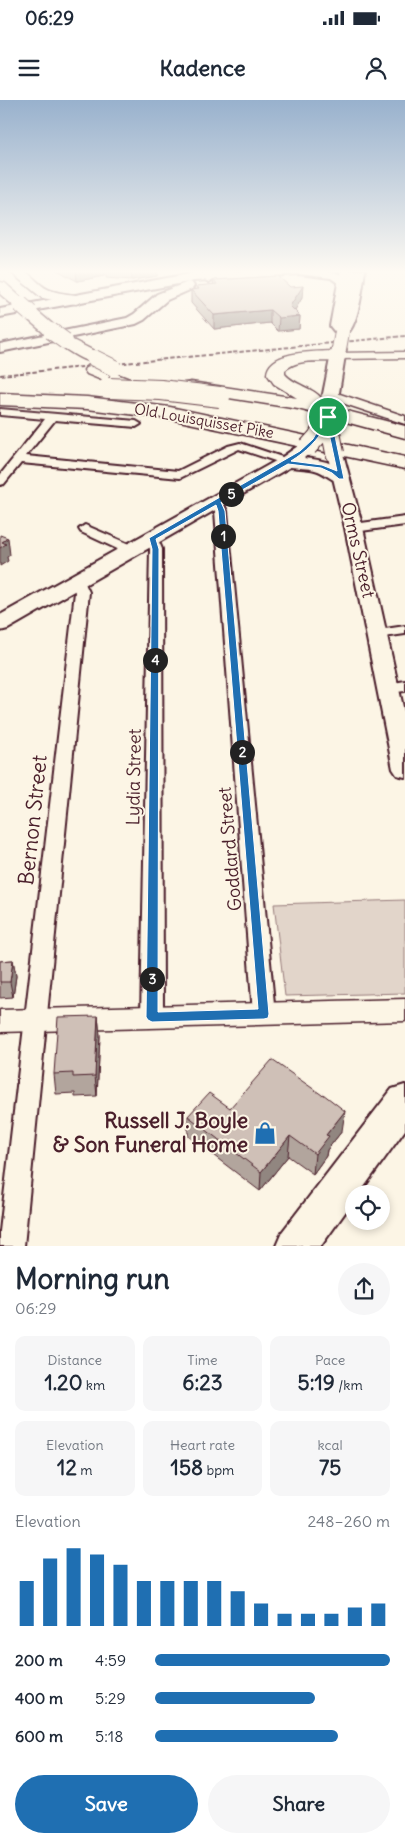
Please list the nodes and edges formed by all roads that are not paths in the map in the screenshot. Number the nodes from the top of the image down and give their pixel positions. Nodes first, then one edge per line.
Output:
1 (31, 323) edge
2 (114, 323) edge
3 (337, 323) edge
4 (348, 323) edge
5 (342, 332) junction
6 (50, 338) junction
7 (0, 348) edge
8 (338, 353) junction
9 (405, 355) edge
10 (93, 364) junction
11 (114, 368) junction
12 (0, 390) edge
13 (330, 397) junction
14 (0, 399) edge
15 (0, 412) edge
16 (52, 417) junction
17 (328, 417) junction
18 (136, 424) dead end
19 (402, 430) edge
20 (405, 448) edge
21 (336, 455) junction
22 (296, 456) junction
23 (405, 458) edge
24 (18, 459) junction
25 (405, 463) edge
26 (341, 478) junction
27 (0, 482) edge
28 (217, 502) junction
29 (405, 521) edge
30 (354, 528) junction
31 (85, 529) dead end
32 (152, 538) junction
33 (131, 550) junction
34 (78, 580) junction
35 (0, 624) edge
36 (405, 630) edge
37 (376, 634) junction
38 (396, 687) edge
39 (404, 756) edge
40 (405, 1010) edge
41 (264, 1014) junction
42 (152, 1017) junction
43 (0, 1021) edge
44 (34, 1021) junction
45 (405, 1101) edge
46 (11, 1246) edge
47 (296, 1246) edge

1 - 6 highway
2 - 7 main road
3 - 5 main road, Orms Street
4 - 5 main road, Orms Street
5 - 8 main road, Orms Street, bridge
6 - 10 highway
6 - 10 highway
8 - 9 street
8 - 13 main road, Orms Street
8 - 19 highway
10 - 11 highway, bridge
10 - 23 highway
11 - 19 highway
11 - 20 highway
12 - 19 highway, Old Louisquisset Pike, bridge
13 - 17 main road, Orms Street, bridge
13 - 19 street
14 - 25 highway, Old Louisquisset Pike
15 - 16 street
16 - 18 street
16 - 24 street
17 - 21 main road, Orms Street, bridge
17 - 22 main road, bridge
21 - 22 main road
21 - 26 main road, Orms Street
22 - 24 street
22 - 26 main road
22 - 28 main road
24 - 27 street
26 - 30 main road, Orms Street
28 - 32 main road
28 - 41 street, Goddard Street
29 - 30 street
30 - 37 main road, Orms Street
31 - 33 street
32 - 33 main road
32 - 42 street, Lydia Street
33 - 34 main road
34 - 35 main road
34 - 44 street, Bernon Street
36 - 37 street
37 - 38 main road, Orms Street
38 - 39 main road, Orms Street
40 - 41 street
41 - 42 street
42 - 44 street
43 - 44 street
44 - 46 street, Bernon Street
45 - 47 main road

